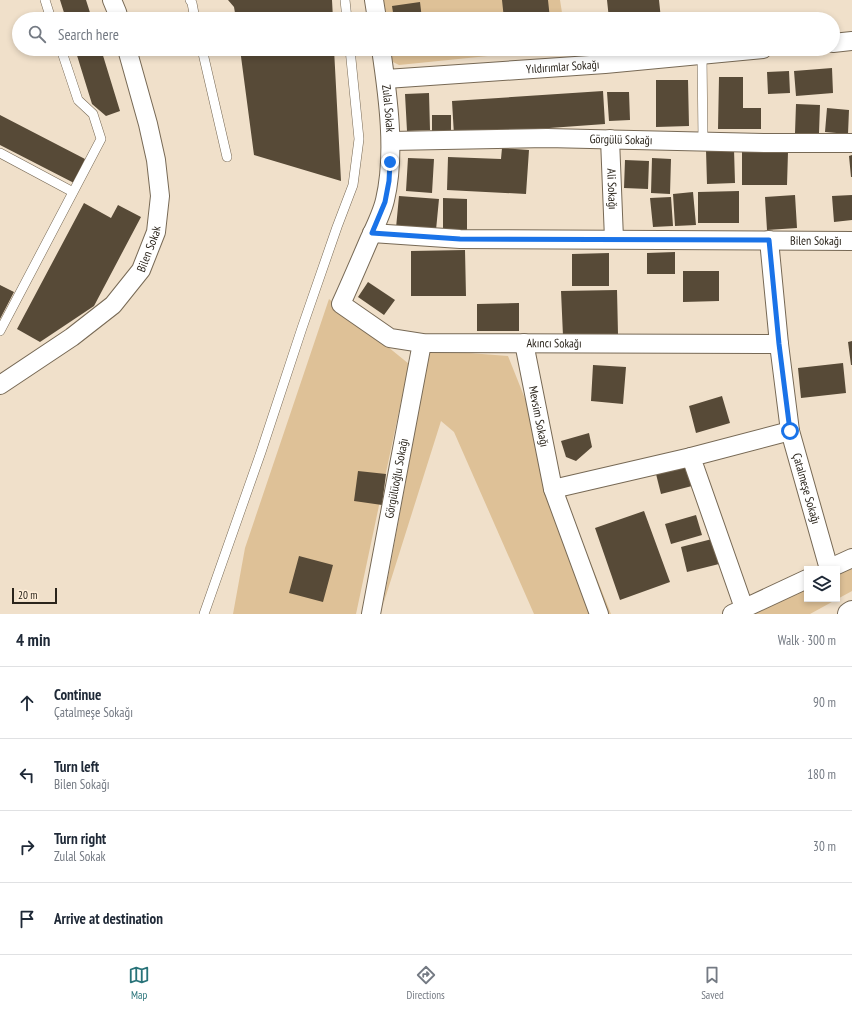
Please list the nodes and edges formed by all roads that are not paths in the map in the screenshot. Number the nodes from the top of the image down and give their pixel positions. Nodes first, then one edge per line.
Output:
1 (45, 0) edge
2 (112, 0) edge
3 (190, 0) edge
4 (345, 0) edge
5 (374, 0) edge
6 (49, 12) edge
7 (117, 12) edge
8 (193, 12) edge
9 (346, 12) edge
10 (376, 12) edge
11 (852, 41) edge
12 (840, 42) edge
13 (63, 56) edge
14 (129, 56) edge
15 (204, 56) edge
16 (351, 56) edge
17 (383, 56) edge
18 (691, 56) edge
19 (702, 56) edge
20 (386, 79) junction
21 (610, 139) junction
22 (391, 141) junction
23 (703, 142) junction
24 (852, 144) edge
25 (0, 153) edge
26 (227, 157) dead end
27 (73, 192) junction
28 (372, 233) junction
29 (614, 239) junction
30 (769, 240) junction
31 (852, 241) edge
32 (341, 304) joint
33 (0, 331) edge
34 (422, 343) junction
35 (524, 343) junction
36 (779, 344) junction
37 (0, 385) edge
38 (790, 431) junction
39 (691, 457) junction
40 (553, 489) junction
41 (852, 558) edge
42 (827, 566) edge
43 (835, 566) edge
44 (804, 580) edge
45 (738, 611) edge
46 (852, 612) edge
47 (204, 614) edge
48 (371, 614) edge
49 (599, 614) edge
50 (849, 614) edge

1 - 6 lane
2 - 7 street
3 - 8 lane
4 - 9 lane
5 - 10 street
11 - 12 street
13 - 27 lane
14 - 37 street, Bilen Sokak
15 - 26 lane
16 - 47 lane
17 - 20 street, Zulal Sokak
18 - 20 street, Yıldırımlar Sokağı
19 - 23 lane
20 - 22 street, Zulal Sokak
21 - 22 street, Görgülü Sokağı
21 - 23 street, Görgülü Sokağı
21 - 29 street, Ali Sokağı
22 - 28 street, Zulal Sokak
23 - 24 street, Görgülü Sokağı
25 - 27 lane
27 - 33 lane
28 - 29 street, Bilen Sokağı
28 - 32 street, Zulal Sokak
29 - 30 street, Bilen Sokağı
30 - 31 street, Bilen Sokağı
30 - 36 street, Çatalmeşe Sokağı
32 - 34 street, Akıncı Sokağı
34 - 35 street, Akıncı Sokağı
34 - 48 street, Görgülüoğlu Sokağı
35 - 36 street, Akıncı Sokağı
35 - 40 street, Mevsim Sokağı
36 - 38 street, Çatalmeşe Sokağı
38 - 39 street
38 - 42 street, Çatalmeşe Sokağı
39 - 40 street
39 - 45 street
40 - 49 street, Mevsim Sokağı
41 - 43 street
44 - 45 street
46 - 50 highway

